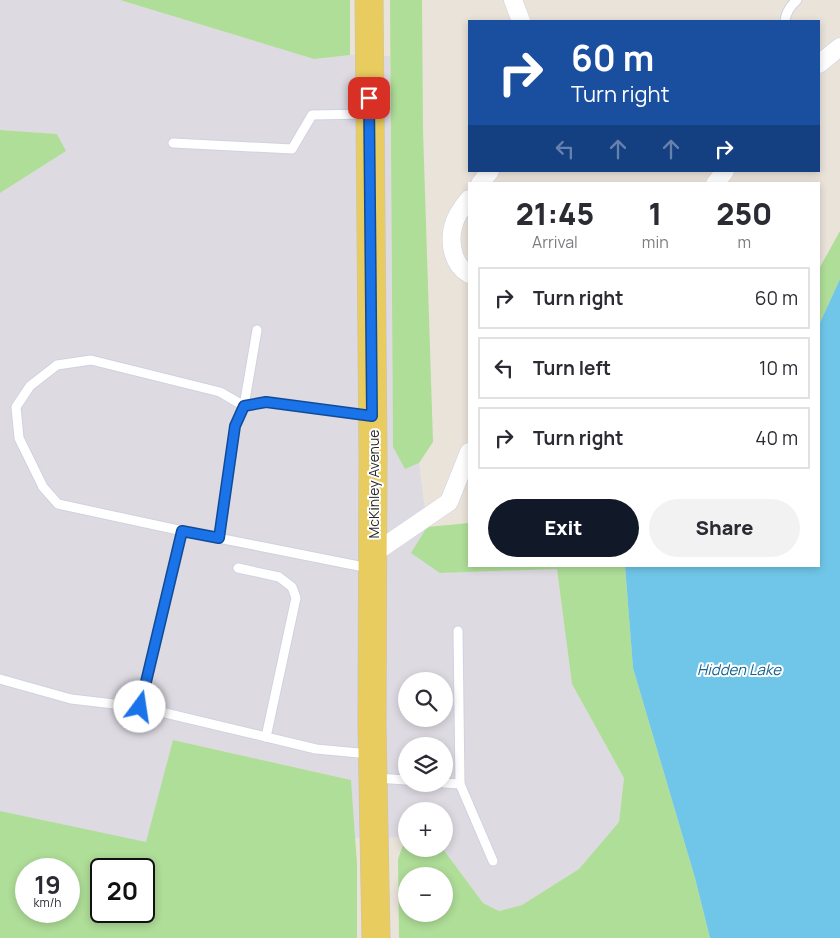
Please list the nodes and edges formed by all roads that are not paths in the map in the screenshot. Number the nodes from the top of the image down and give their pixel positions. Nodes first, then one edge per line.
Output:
1 (369, 0) edge
2 (513, 0) edge
3 (798, 0) edge
4 (521, 20) edge
5 (785, 20) edge
6 (840, 47) edge
7 (820, 63) edge
8 (370, 114) junction
9 (173, 143) dead end
10 (489, 172) edge
11 (482, 182) edge
12 (468, 201) edge
13 (468, 274) edge
14 (257, 330) dead end
15 (244, 406) junction
16 (372, 416) junction
17 (468, 454) edge
18 (182, 531) junction
19 (219, 538) junction
20 (373, 561) junction
21 (238, 568) dead end
22 (458, 631) dead end
23 (0, 679) edge
24 (140, 707) junction
25 (266, 737) junction
26 (373, 766) junction
27 (398, 777) edge
28 (453, 784) edge
29 (460, 784) junction
30 (493, 861) dead end
31 (376, 938) edge

1 - 8 main road, McKinley Avenue
2 - 4 street
3 - 5 lane
6 - 7 street
8 - 9 lane
8 - 16 main road, McKinley Avenue
10 - 11 street
12 - 13 street
14 - 15 lane
15 - 16 lane
15 - 18 lane
15 - 19 lane
16 - 20 main road, McKinley Avenue
17 - 20 street
18 - 19 lane
18 - 24 lane
19 - 20 lane
20 - 26 main road, McKinley Avenue
21 - 25 lane
22 - 29 lane
23 - 24 lane
24 - 25 lane
25 - 26 lane
26 - 27 lane
26 - 31 main road, McKinley Avenue
28 - 29 lane
29 - 30 lane

